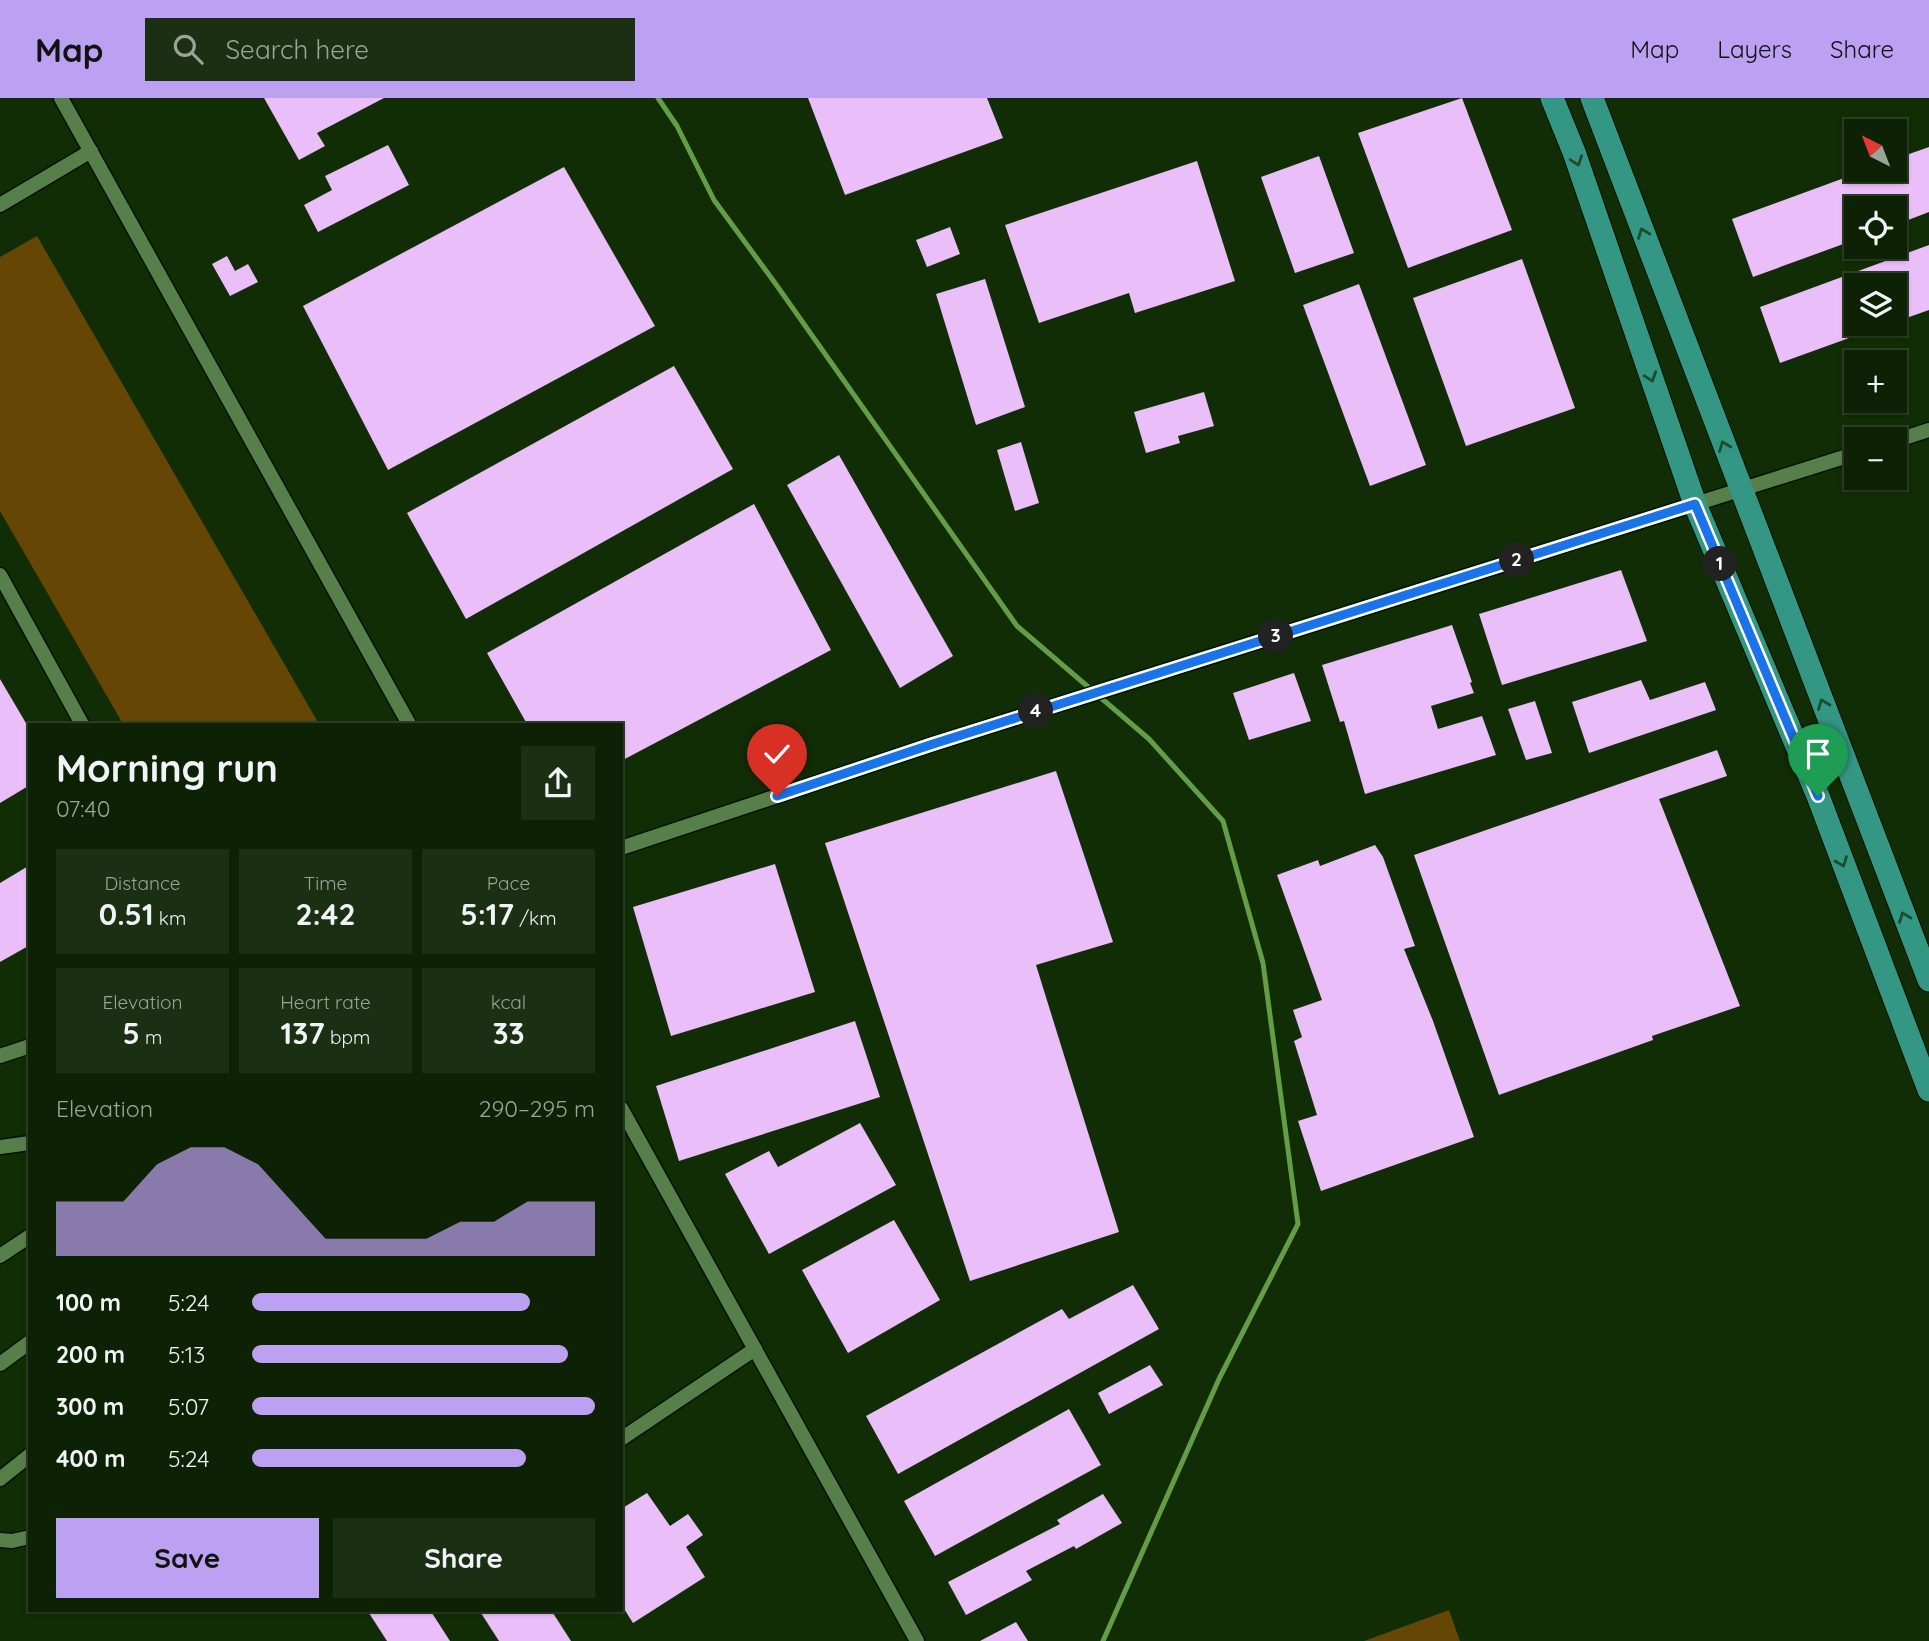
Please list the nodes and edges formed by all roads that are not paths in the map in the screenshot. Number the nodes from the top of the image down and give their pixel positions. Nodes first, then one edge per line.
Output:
1 (61, 98) edge
2 (1552, 98) edge
3 (1592, 98) edge
4 (91, 151) junction
5 (0, 205) edge
6 (1929, 430) edge
7 (1907, 437) edge
8 (1844, 457) edge
9 (1740, 489) junction
10 (1695, 504) junction
11 (0, 575) edge
12 (81, 723) edge
13 (408, 723) edge
14 (623, 847) edge
15 (1929, 980) edge
16 (28, 1047) edge
17 (0, 1056) edge
18 (1929, 1090) edge
19 (623, 1112) edge
20 (28, 1143) edge
21 (0, 1147) edge
22 (28, 1237) edge
23 (0, 1256) edge
24 (28, 1343) edge
25 (755, 1349) junction
26 (0, 1363) edge
27 (623, 1438) edge
28 (28, 1457) edge
29 (0, 1479) edge
30 (28, 1537) edge
31 (0, 1540) edge
32 (917, 1641) edge

1 - 4 street
2 -> 10 main road
9 -> 3 main road
4 - 5 street
4 - 13 street
6 - 7 street
8 - 9 street
9 - 10 street
15 -> 9 main road
10 - 14 street
10 -> 18 main road
11 - 12 street
16 - 17 street
19 - 25 street
20 - 21 street
22 - 23 street
24 - 26 street
25 - 27 street
25 - 32 street
28 - 29 street
30 - 31 street

